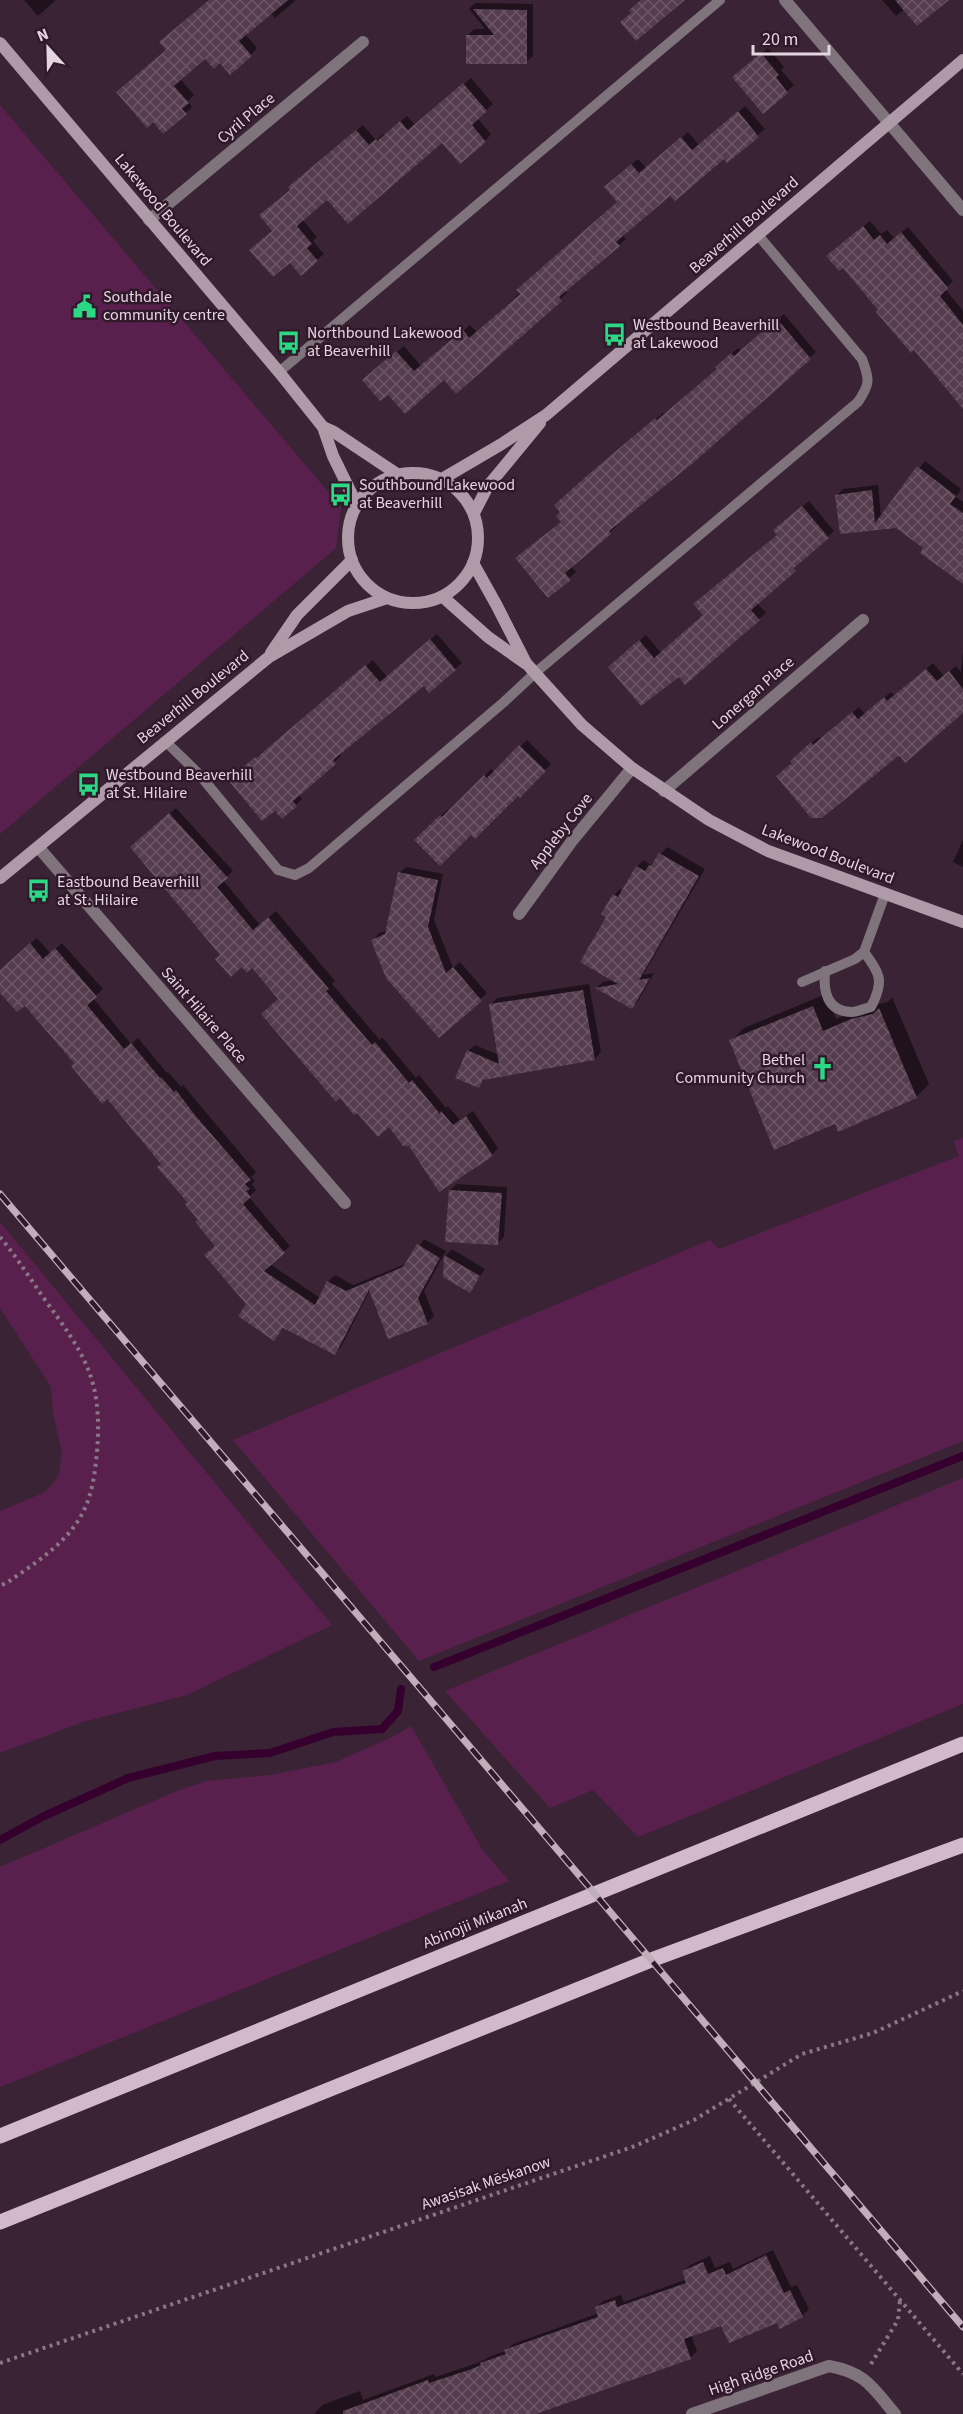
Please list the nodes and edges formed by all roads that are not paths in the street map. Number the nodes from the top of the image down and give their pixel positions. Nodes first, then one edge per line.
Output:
1 (720, 0) edge
2 (785, 0) edge
3 (363, 42) dead end
4 (0, 43) edge
5 (963, 60) edge
6 (889, 122) junction
7 (963, 210) edge
8 (149, 220) junction
9 (758, 235) junction
10 (279, 372) junction
11 (546, 415) junction
12 (323, 427) junction
13 (397, 474) junction
14 (442, 479) junction
15 (357, 505) junction
16 (474, 513) junction
17 (352, 560) junction
18 (473, 563) junction
19 (443, 597) junction
20 (387, 598) junction
21 (863, 620) dead end
22 (269, 657) junction
23 (531, 668) junction
24 (165, 741) junction
25 (632, 768) junction
26 (664, 790) junction
27 (39, 848) junction
28 (0, 878) edge
29 (885, 894) junction
30 (519, 914) dead end
31 (963, 922) edge
32 (864, 952) junction
33 (825, 971) junction
34 (802, 982) dead end
35 (345, 1203) dead end
36 (963, 1744) edge
37 (963, 1845) edge
38 (0, 2136) edge
39 (0, 2222) edge
40 (692, 2414) edge
41 (895, 2414) edge

1 - 10 lane
2 - 6 street
3 - 8 street, Cyril Place
4 - 8 street, Lakewood Boulevard
5 - 6 street, Beaverhill Boulevard
6 - 7 street
6 - 9 street, Beaverhill Boulevard
8 - 10 street, Lakewood Boulevard
9 - 11 street, Beaverhill Boulevard
9 - 23 lane
10 - 12 street, Lakewood Boulevard
11 - 14 street, Beaverhill Boulevard
11 - 16 street, Beaverhill Boulevard
12 - 13 street, Lakewood Boulevard
12 - 15 street, Lakewood Boulevard
13 - 14 street
13 - 15 street
14 - 16 street
15 - 17 street
16 - 18 street
17 - 20 street
17 - 22 street, Beaverhill Boulevard
18 - 19 street
18 - 23 street, Lakewood Boulevard
19 - 20 street
19 - 23 street, Lakewood Boulevard
20 - 22 street, Beaverhill Boulevard
21 - 26 street, Lonergan Place
22 - 24 street, Beaverhill Boulevard
23 - 24 lane
23 - 25 street, Lakewood Boulevard
24 - 27 street, Beaverhill Boulevard
25 - 26 street, Lakewood Boulevard
25 - 30 street, Appleby Cove
26 - 29 street, Lakewood Boulevard
27 - 28 street, Beaverhill Boulevard
27 - 35 street, Saint Hilaire Place
29 - 31 street, Lakewood Boulevard
29 - 32 lane
32 - 33 lane
32 - 33 lane
33 - 34 lane
36 - 38 main road, Abinojii Mikanah
37 - 39 main road
40 - 41 street, High Ridge Road

